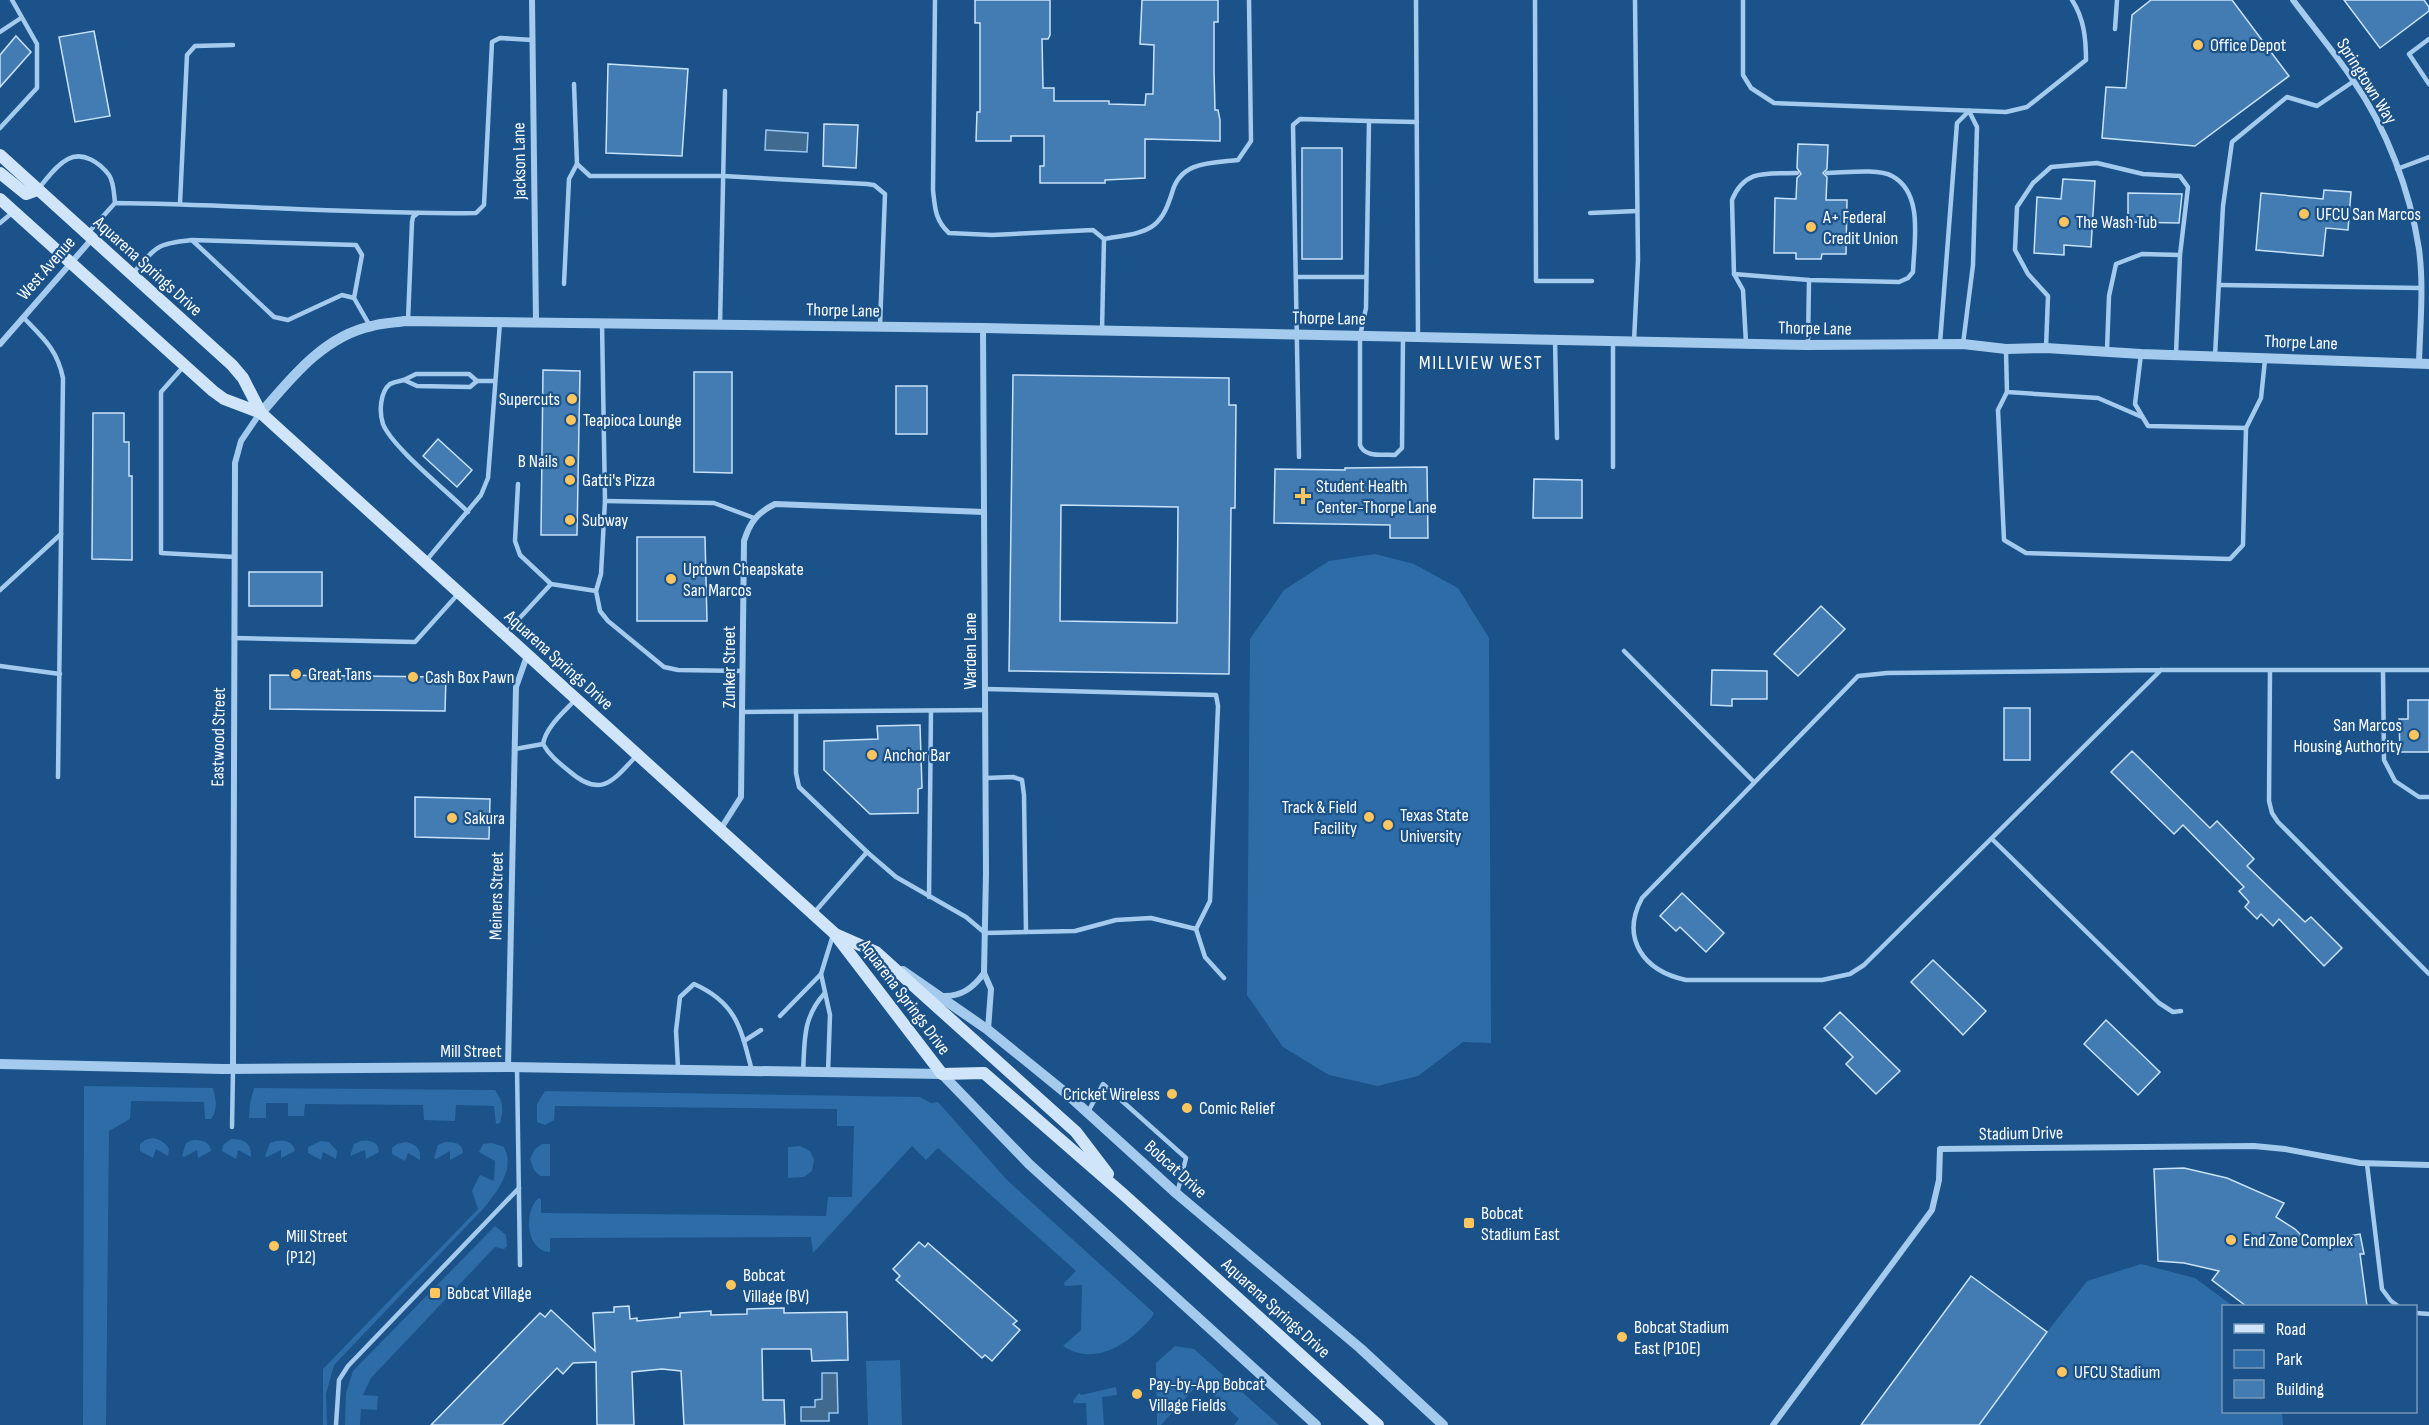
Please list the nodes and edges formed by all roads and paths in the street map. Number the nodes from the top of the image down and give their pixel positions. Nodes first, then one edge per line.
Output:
1 (12, 0) edge
2 (532, 0) edge
3 (934, 0) edge
4 (1249, 0) edge
5 (1416, 0) edge
6 (1535, 0) edge
7 (1635, 0) edge
8 (1743, 0) edge
9 (2072, 0) edge
10 (2117, 0) edge
11 (2293, 0) edge
12 (21, 18) junction
13 (2115, 30) dead end
14 (0, 32) edge
15 (2429, 39) edge
16 (532, 40) junction
17 (233, 45) dead end
18 (2354, 81) junction
19 (574, 84) dead end
20 (2429, 84) edge
21 (725, 91) dead end
22 (1969, 111) junction
23 (1369, 121) junction
24 (1417, 122) junction
25 (0, 128) edge
26 (0, 155) edge
27 (2429, 157) edge
28 (577, 164) junction
29 (2397, 169) junction
30 (0, 173) edge
31 (1797, 173) dead end
32 (1827, 173) dead end
33 (723, 176) junction
34 (38, 190) junction
35 (0, 199) edge
36 (115, 203) junction
37 (180, 203) junction
38 (1637, 211) junction
39 (15, 212) junction
40 (418, 213) junction
41 (1590, 213) dead end
42 (0, 223) edge
43 (89, 238) junction
44 (1104, 238) junction
45 (192, 240) junction
46 (2180, 255) junction
47 (71, 263) junction
48 (1734, 274) junction
49 (131, 275) junction
50 (1296, 277) junction
51 (1366, 277) junction
52 (1809, 280) junction
53 (1592, 281) dead end
54 (564, 284) dead end
55 (2219, 285) junction
56 (2421, 288) junction
57 (354, 298) junction
58 (23, 317) junction
59 (408, 321) junction
60 (501, 322) junction
61 (536, 322) junction
62 (602, 323) junction
63 (720, 325) junction
64 (370, 326) junction
65 (880, 327) junction
66 (983, 328) junction
67 (1102, 331) junction
68 (1297, 334) junction
69 (1360, 336) junction
70 (1403, 336) junction
71 (1418, 337) junction
72 (1555, 339) junction
73 (1613, 340) junction
74 (1634, 341) junction
75 (1746, 343) junction
76 (0, 344) edge
77 (1963, 344) junction
78 (1808, 345) junction
79 (1940, 345) junction
80 (2046, 348) junction
81 (2006, 349) junction
82 (2107, 353) junction
83 (2141, 354) junction
84 (2176, 354) junction
85 (2215, 356) junction
86 (2265, 357) junction
87 (2424, 364) edge
88 (184, 366) junction
89 (404, 380) junction
90 (477, 381) junction
91 (495, 381) junction
92 (2007, 392) junction
93 (261, 413) junction
94 (2142, 417) junction
95 (2246, 428) junction
96 (1557, 438) dead end
97 (1299, 457) dead end
98 (1613, 467) dead end
99 (518, 484) dead end
100 (605, 501) junction
101 (468, 512) junction
102 (984, 512) junction
103 (754, 518) junction
104 (61, 534) junction
105 (235, 557) junction
106 (426, 562) junction
107 (550, 584) junction
108 (0, 590) edge
109 (596, 591) junction
110 (459, 593) junction
111 (505, 634) junction
112 (234, 638) junction
113 (1624, 651) dead end
114 (527, 656) junction
115 (0, 666) edge
116 (2161, 670) junction
117 (2383, 670) junction
118 (2429, 670) edge
119 (743, 671) junction
120 (2270, 671) junction
121 (60, 674) junction
122 (985, 689) junction
123 (576, 699) junction
124 (931, 711) junction
125 (985, 711) junction
126 (744, 712) junction
127 (796, 712) junction
128 (543, 744) junction
129 (514, 749) junction
130 (637, 755) junction
131 (58, 777) dead end
132 (985, 778) junction
133 (1754, 782) junction
134 (2429, 797) edge
135 (720, 830) junction
136 (1992, 838) junction
137 (867, 852) junction
138 (929, 897) junction
139 (813, 915) junction
140 (1196, 929) junction
141 (1026, 932) junction
142 (834, 933) junction
143 (985, 933) junction
144 (876, 952) junction
145 (984, 973) junction
146 (821, 974) junction
147 (2429, 974) edge
148 (1224, 978) dead end
149 (824, 994) junction
150 (939, 996) junction
151 (2181, 1011) dead end
152 (780, 1016) dead end
153 (760, 1030) dead end
154 (988, 1030) junction
155 (744, 1041) junction
156 (0, 1064) edge
157 (512, 1068) junction
158 (233, 1069) junction
159 (678, 1070) junction
160 (752, 1071) junction
161 (803, 1072) junction
162 (828, 1072) junction
163 (942, 1074) junction
164 (1088, 1112) junction
165 (232, 1127) dead end
166 (2367, 1164) junction
167 (2429, 1165) edge
168 (519, 1188) junction
169 (1123, 1194) junction
170 (1177, 1194) junction
171 (520, 1265) dead end
172 (2397, 1305) edge
173 (336, 1425) edge
174 (1316, 1425) edge
175 (1378, 1425) edge
176 (1443, 1425) edge
177 (1773, 1425) edge

1 - 12 lane
2 - 16 street, Jackson Lane
3 - 44 lane
4 - 44 lane
5 - 24 lane
6 - 53 lane
7 - 38 lane
8 - 22 lane
9 - 22 lane
10 - 13 lane
11 - 18 street, Springtown Way
12 - 14 lane
12 - 25 lane
15 - 20 lane
16 - 40 lane
16 - 61 street, Jackson Lane
17 - 37 lane
18 - 29 street, Springtown Way
18 - 55 lane
19 - 28 lane
21 - 33 lane
22 - 77 lane
22 - 79 lane
23 - 24 lane
23 - 50 lane
23 - 51 lane
24 - 71 lane
26 - 34 main road, Aquarena Springs Drive
27 - 29 lane
28 - 33 lane
28 - 54 lane
29 - 56 street, Springtown Way
30 - 34 main road
31 - 48 lane
32 - 52 lane
33 - 63 lane
33 - 65 lane
34 - 36 lane
34 - 43 main road, Aquarena Springs Drive
35 - 39 main road, Aquarena Springs Drive
36 - 37 lane
36 - 43 lane
37 - 40 lane
38 - 41 lane
38 - 74 lane
39 - 42 lane
39 - 47 main road, Aquarena Springs Drive
40 - 59 lane
43 - 47 street, West Avenue
43 - 49 main road, Aquarena Springs Drive
44 - 67 lane
45 - 49 lane
45 - 57 lane
45 - 57 lane
46 - 80 lane
46 - 82 lane
46 - 84 lane
47 - 58 street, West Avenue
47 - 88 main road, Aquarena Springs Drive
48 - 52 lane
48 - 75 lane
49 - 93 main road, Aquarena Springs Drive
50 - 51 lane
50 - 68 lane
51 - 69 lane
52 - 78 lane
55 - 56 lane
55 - 85 lane
56 - 87 street, Springtown Way
57 - 64 lane
58 - 76 street, West Avenue
58 - 104 lane
59 - 60 street, Thorpe Lane
59 - 64 street, Thorpe Lane
60 - 61 street, Thorpe Lane
60 - 91 lane
61 - 62 street, Thorpe Lane
62 - 63 street, Thorpe Lane
62 - 100 lane
63 - 65 street, Thorpe Lane
64 - 93 street, Thorpe Lane
65 - 66 street, Thorpe Lane
66 - 67 street, Thorpe Lane
66 - 102 street, Warden Lane
67 - 68 street, Thorpe Lane
68 - 69 street, Thorpe Lane
68 - 97 lane
69 - 70 street, Thorpe Lane
69 - 70 lane
70 - 71 street, Thorpe Lane
71 - 72 street, Thorpe Lane
72 - 73 street, Thorpe Lane
72 - 96 lane
73 - 74 street, Thorpe Lane
73 - 98 lane
74 - 75 street, Thorpe Lane
75 - 78 street, Thorpe Lane
77 - 79 street, Thorpe Lane
77 - 81 street, Thorpe Lane
78 - 79 street, Thorpe Lane
80 - 81 street, Thorpe Lane
80 - 82 street, Thorpe Lane
81 - 92 lane
82 - 83 street, Thorpe Lane
83 - 84 street, Thorpe Lane
83 - 94 lane
84 - 85 street, Thorpe Lane
85 - 86 street, Thorpe Lane
86 - 87 street, Thorpe Lane
86 - 95 lane
88 - 93 main road, Aquarena Springs Drive
88 - 105 lane
89 - 90 lane
89 - 90 lane
89 - 101 lane
90 - 91 lane
91 - 101 lane
92 - 94 lane
92 - 95 lane
93 - 105 street, Eastwood Street
93 - 106 main road, Aquarena Springs Drive
94 - 95 lane
99 - 107 lane
100 - 103 lane
100 - 109 lane
101 - 106 lane
102 - 103 street
102 - 122 street, Warden Lane
103 - 119 street, Zunker Street
104 - 108 lane
104 - 121 lane
105 - 112 street, Eastwood Street
106 - 110 main road, Aquarena Springs Drive
107 - 109 lane
107 - 111 lane
109 - 119 lane
110 - 111 main road, Aquarena Springs Drive
110 - 112 lane
111 - 114 main road, Aquarena Springs Drive
112 - 158 street, Eastwood Street
113 - 133 lane
114 - 123 main road, Aquarena Springs Drive
114 - 129 street, Meiners Street
115 - 121 lane
116 - 120 lane
116 - 133 lane
116 - 136 lane
117 - 118 lane
117 - 120 lane
117 - 134 lane
119 - 126 street, Zunker Street
120 - 147 lane
121 - 131 lane
122 - 125 street, Warden Lane
122 - 140 lane
123 - 128 lane
123 - 130 main road, Aquarena Springs Drive
124 - 125 lane
124 - 127 lane
124 - 138 lane
125 - 132 street, Warden Lane
126 - 127 lane
126 - 135 street, Zunker Street
127 - 137 lane
128 - 129 lane
128 - 130 lane
129 - 157 street, Meiners Street
130 - 135 main road, Aquarena Springs Drive
132 - 141 lane
132 - 143 street, Warden Lane
133 - 136 lane
135 - 139 main road, Aquarena Springs Drive
136 - 151 lane
137 - 138 lane
137 - 139 lane
138 - 143 lane
139 - 142 main road, Aquarena Springs Drive
140 - 141 lane
140 - 148 lane
141 - 143 lane
142 - 144 main road, Aquarena Springs Drive
142 - 146 lane
142 - 163 main road, Aquarena Springs Drive
143 - 145 street, Warden Lane
144 - 150 street, Bobcat Drive
144 - 169 main road, Aquarena Springs Drive
145 - 150 street
145 - 154 street, Warden Lane
146 - 149 lane
146 - 152 lane
149 - 161 lane
149 - 162 lane
150 - 154 street, Bobcat Drive
153 - 155 lane
154 - 164 street, Bobcat Drive
155 - 159 lane
155 - 160 lane
156 - 158 street, Mill Street
157 - 158 street, Mill Street
157 - 159 street, Mill Street
157 - 168 lane
158 - 165 lane
159 - 160 street, Mill Street
160 - 161 street, Mill Street
161 - 162 street, Mill Street
162 - 163 street, Mill Street
163 - 169 main road, Aquarena Springs Drive
163 - 174 street
164 - 170 street, Bobcat Drive
164 - 170 lane
166 - 167 street, Stadium Drive
166 - 172 lane
166 - 177 street, Stadium Drive
168 - 171 lane
168 - 173 lane
169 - 175 main road, Aquarena Springs Drive
170 - 176 street, Bobcat Drive

